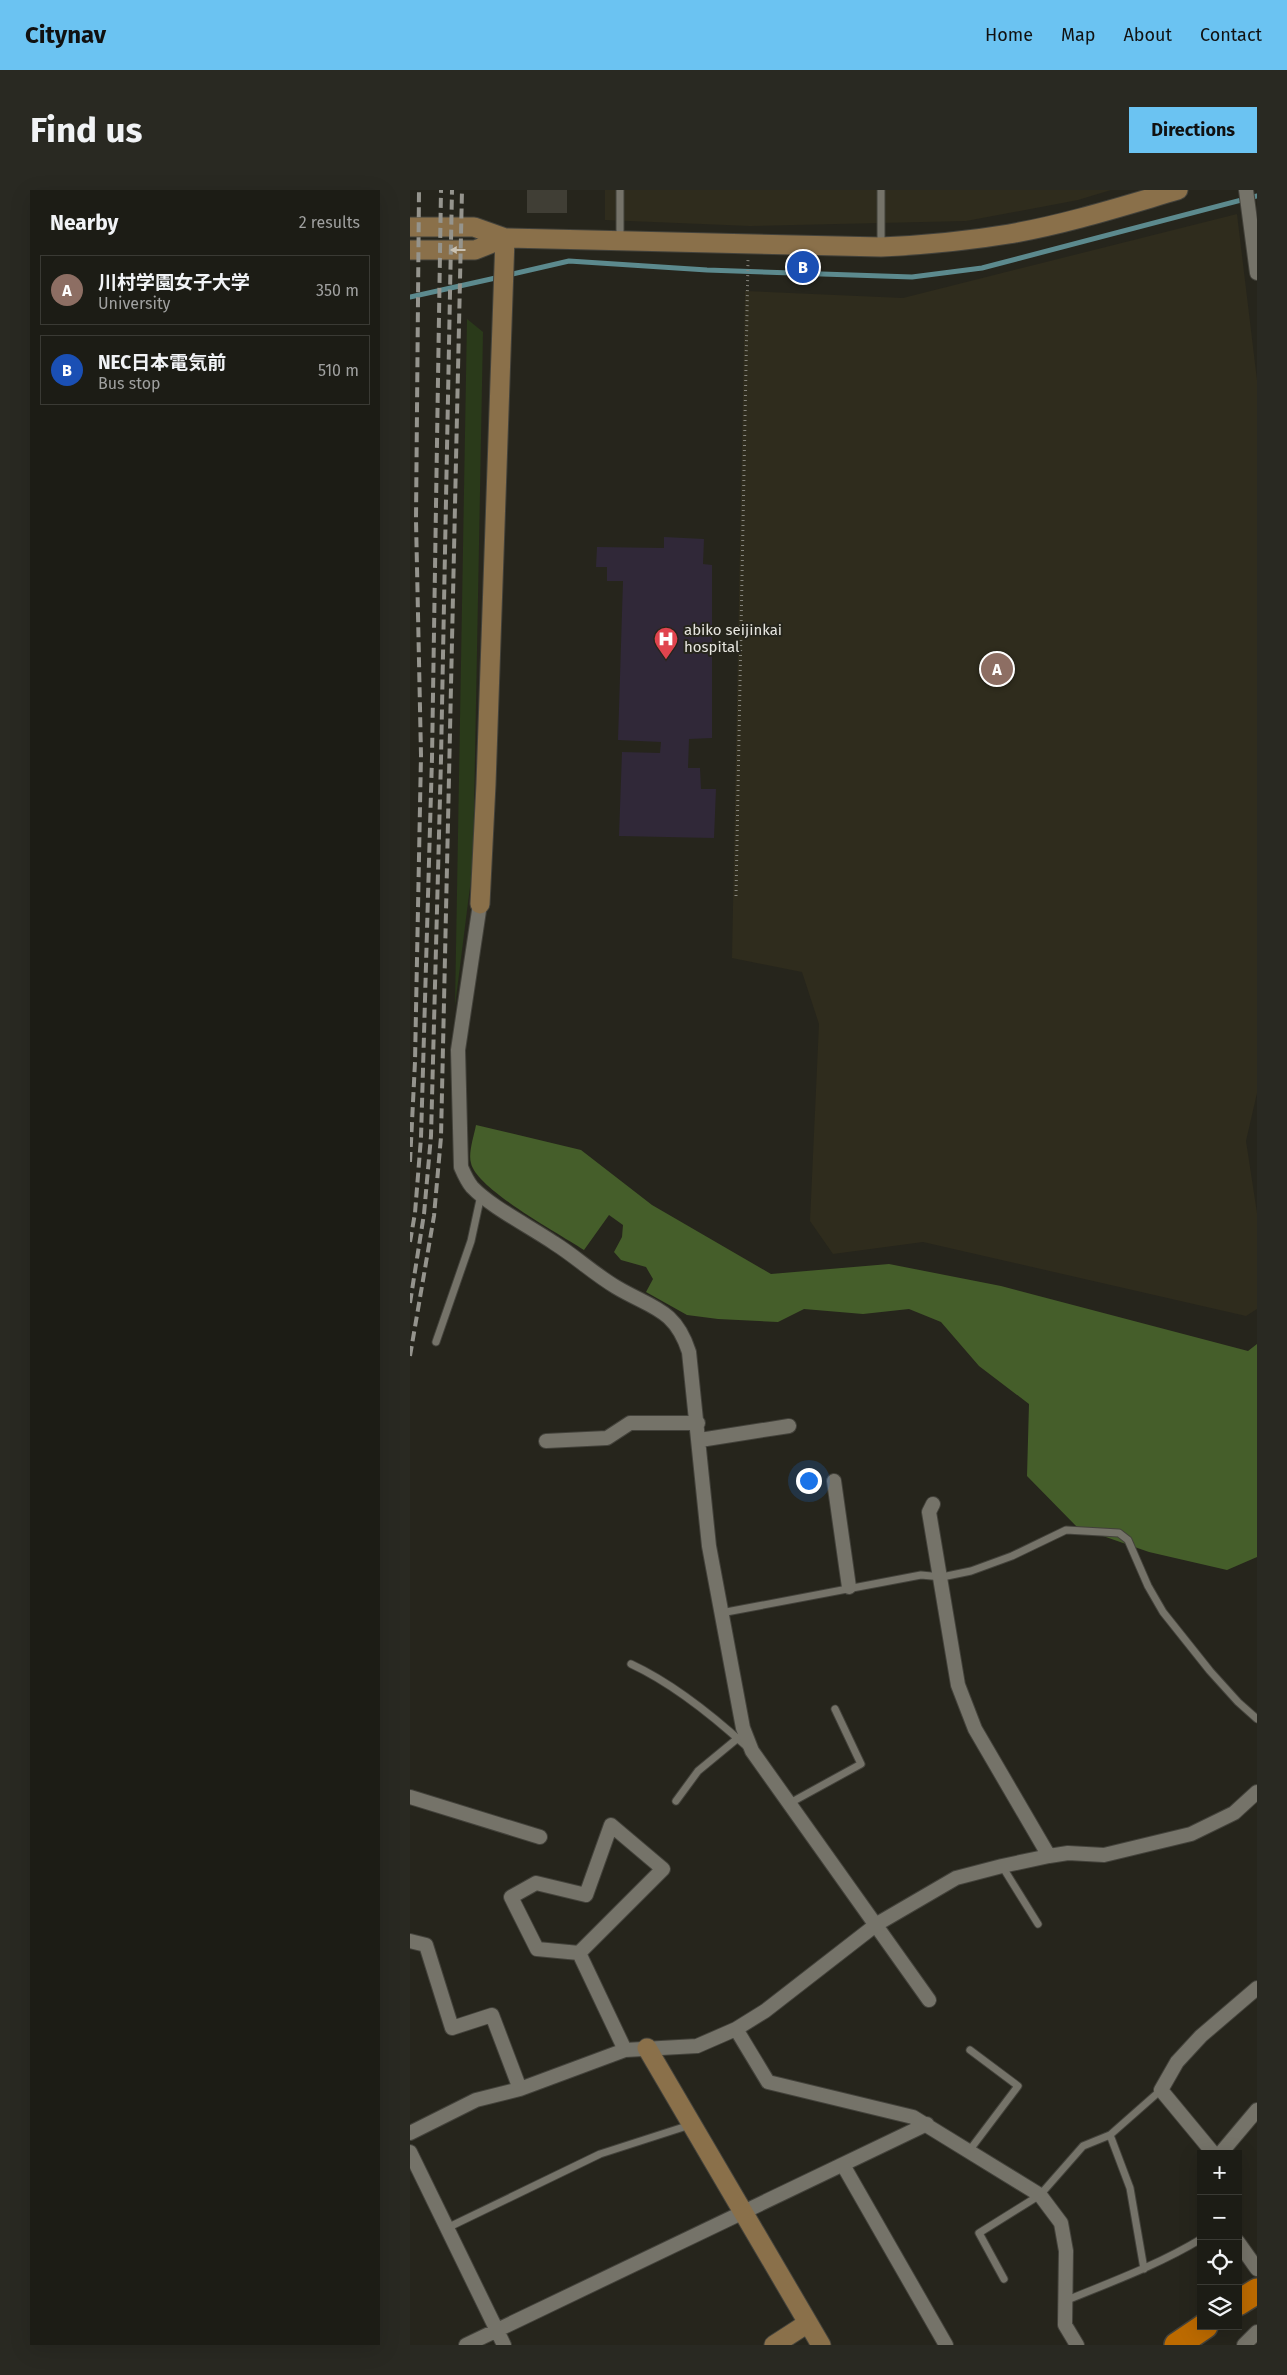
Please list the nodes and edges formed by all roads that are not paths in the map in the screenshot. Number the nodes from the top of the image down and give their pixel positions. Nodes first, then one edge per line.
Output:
1 (620, 190) edge
2 (881, 190) edge
3 (1178, 190) edge
4 (1246, 190) edge
5 (410, 227) edge
6 (505, 238) junction
7 (620, 240) junction
8 (881, 246) junction
9 (410, 250) edge
10 (1257, 273) edge
11 (480, 904) joint
12 (481, 1194) junction
13 (436, 1342) dead end
14 (698, 1423) junction
15 (789, 1426) dead end
16 (700, 1440) junction
17 (546, 1441) dead end
18 (834, 1481) dead end
19 (933, 1504) dead end
20 (942, 1577) junction
21 (849, 1588) junction
22 (721, 1613) junction
23 (631, 1664) dead end
24 (835, 1709) dead end
25 (1257, 1720) edge
26 (738, 1738) junction
27 (752, 1751) junction
28 (1257, 1792) edge
29 (410, 1797) edge
30 (676, 1801) dead end
31 (790, 1803) junction
32 (540, 1837) dead end
33 (1049, 1856) junction
34 (1002, 1866) junction
35 (877, 1924) junction
36 (1038, 1924) dead end
37 (410, 1941) edge
38 (580, 1953) junction
39 (1257, 1988) edge
40 (929, 2000) dead end
41 (736, 2029) junction
42 (647, 2048) junction
43 (625, 2050) junction
44 (970, 2050) dead end
45 (520, 2089) junction
46 (1162, 2090) junction
47 (1257, 2110) edge
48 (692, 2124) junction
49 (927, 2124) junction
50 (410, 2133) edge
51 (1110, 2134) junction
52 (1211, 2150) edge
53 (1223, 2150) edge
54 (969, 2151) junction
55 (410, 2152) edge
56 (843, 2165) junction
57 (1040, 2195) junction
58 (743, 2212) junction
59 (447, 2228) junction
60 (1199, 2240) edge
61 (1242, 2248) edge
62 (1144, 2269) junction
63 (1257, 2269) edge
64 (1004, 2279) dead end
65 (1257, 2291) edge
66 (1242, 2300) edge
67 (1065, 2301) junction
68 (808, 2323) junction
69 (497, 2330) junction
70 (1198, 2330) edge
71 (1257, 2332) edge
72 (466, 2345) edge
73 (504, 2345) edge
74 (774, 2345) edge
75 (821, 2345) edge
76 (946, 2345) edge
77 (1078, 2345) edge
78 (1177, 2345) edge
79 (1244, 2345) edge

1 - 7 lane
2 - 8 lane
3 - 8 street
4 - 10 street
5 - 6 street
6 - 7 street
6 -> 9 street
6 - 11 street
7 - 8 street
11 - 12 street
12 - 13 lane
12 - 14 street
14 - 16 street
14 - 17 street
15 - 16 street
16 - 22 street
18 - 21 street
19 - 20 street
20 - 21 lane
20 - 25 lane
20 - 33 street
21 - 22 lane
22 - 27 street
23 - 26 lane
24 - 31 lane
26 - 27 lane
26 - 30 lane
27 - 31 street
28 - 33 street
29 - 32 street
31 - 35 street
33 - 34 street
34 - 35 street
34 - 36 lane
35 - 40 street
35 - 41 street
37 - 45 street
38 - 38 street
38 - 43 street
39 - 46 street
41 - 42 street
41 - 49 street
42 - 43 street
42 - 48 street
43 - 45 street
44 - 54 lane
45 - 50 street
46 - 51 lane
46 - 52 street
47 - 53 street
48 - 58 street
48 - 59 lane
49 - 54 street
49 - 56 street
51 - 57 lane
51 - 62 lane
54 - 57 street
55 - 59 street
56 - 58 street
56 - 76 street
57 - 64 lane
57 - 67 street
58 - 68 street
58 - 69 street
59 - 69 street
60 - 62 lane
61 - 63 street
62 - 67 lane
65 - 66 highway
67 - 77 street
68 - 74 street
68 - 75 street
69 - 72 street
69 - 73 street
70 - 78 highway
71 - 79 street

